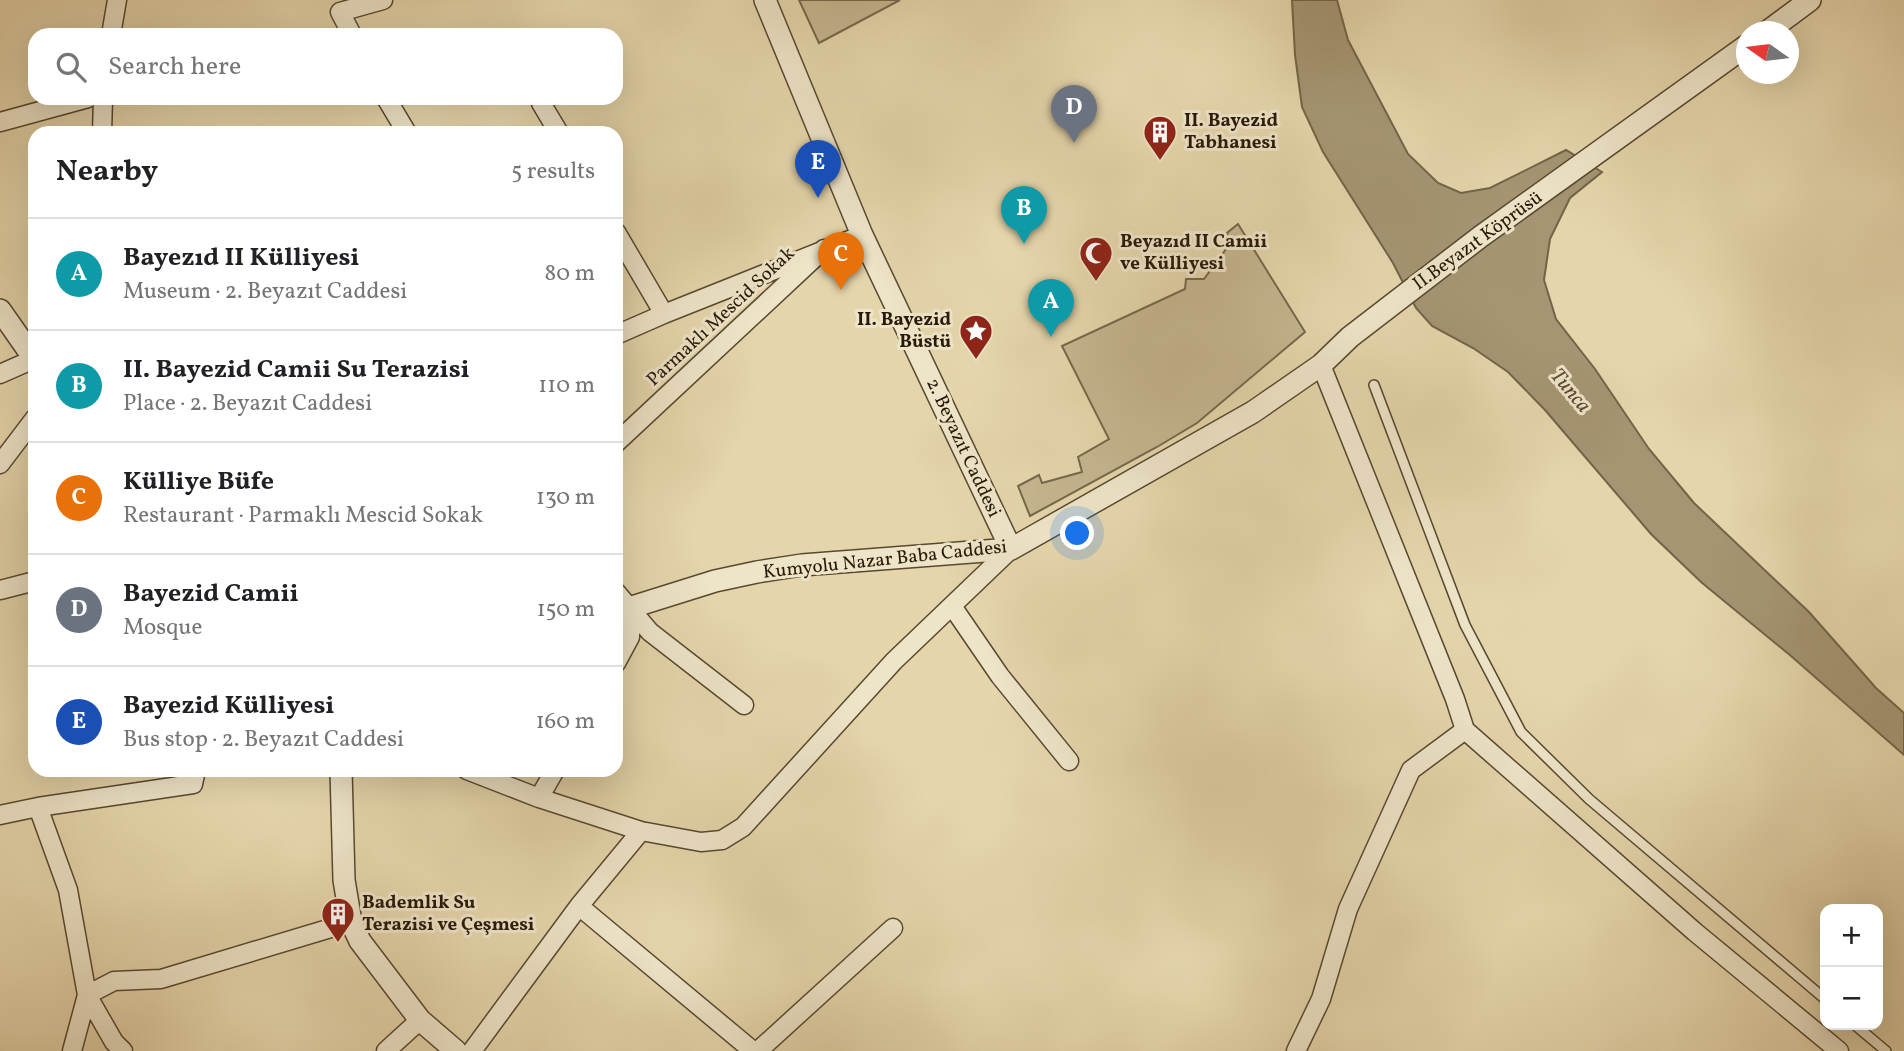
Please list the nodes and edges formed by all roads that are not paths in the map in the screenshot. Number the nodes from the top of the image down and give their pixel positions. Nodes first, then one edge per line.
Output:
1 (117, 0) edge
2 (383, 0) edge
3 (765, 0) edge
4 (1810, 0) edge
5 (337, 6) edge
6 (1782, 21) edge
7 (112, 28) edge
8 (348, 28) edge
9 (1736, 53) edge
10 (62, 105) edge
11 (103, 105) edge
12 (390, 105) edge
13 (542, 105) edge
14 (0, 122) edge
15 (102, 126) edge
16 (403, 126) edge
17 (555, 126) edge
18 (862, 235) junction
19 (623, 244) edge
20 (824, 249) junction
21 (0, 310) edge
22 (664, 314) junction
23 (623, 332) edge
24 (1350, 337) joint
25 (28, 350) edge
26 (28, 363) edge
27 (1321, 365) junction
28 (0, 374) edge
29 (1374, 385) dead end
30 (28, 427) edge
31 (623, 436) edge
32 (0, 464) edge
33 (1011, 550) junction
34 (28, 583) edge
35 (0, 590) edge
36 (952, 606) junction
37 (624, 610) edge
38 (623, 650) edge
39 (744, 705) dead end
40 (1465, 730) junction
41 (1069, 761) dead end
42 (194, 777) edge
43 (341, 777) edge
44 (485, 777) edge
45 (551, 777) edge
46 (539, 798) junction
47 (38, 807) junction
48 (0, 815) edge
49 (641, 831) junction
50 (579, 906) junction
51 (351, 922) junction
52 (893, 928) dead end
53 (87, 995) junction
54 (1820, 995) edge
55 (421, 1020) junction
56 (1861, 1030) edge
57 (72, 1051) edge
58 (123, 1051) edge
59 (386, 1051) edge
60 (456, 1051) edge
61 (472, 1051) edge
62 (755, 1051) edge
63 (1296, 1051) edge
64 (1839, 1051) edge
65 (1886, 1051) edge

1 - 7 street
2 - 5 street
3 - 18 street, 2. Beyazıt Caddesi
4 - 6 street
5 - 8 street
9 - 24 street, II.Beyazıt Köprüsü
10 - 14 street
11 - 15 street
12 - 16 street
13 - 17 street
18 - 20 street
18 - 33 street, 2. Beyazıt Caddesi
19 - 22 street
20 - 22 street
20 - 31 street, Parmaklı Mescid Sokak
21 - 25 street
22 - 23 street
24 - 27 street, Kumyolu Nazar Baba Caddesi
26 - 28 street
27 - 33 street, Kumyolu Nazar Baba Caddesi
27 - 40 street
29 - 54 lane
30 - 32 street
33 - 36 street
33 - 37 street, Kumyolu Nazar Baba Caddesi
34 - 35 street
36 - 41 street
36 - 49 street
37 - 38 street
37 - 39 street
40 - 63 street
40 - 64 street
42 - 47 street
43 - 51 street
44 - 46 street
45 - 46 street
46 - 49 street
47 - 48 street
47 - 53 street
49 - 50 street
50 - 61 street
50 - 62 street
51 - 53 street
51 - 55 street
52 - 62 street
53 - 57 street
53 - 58 street
55 - 59 street
55 - 60 street
56 - 65 lane

